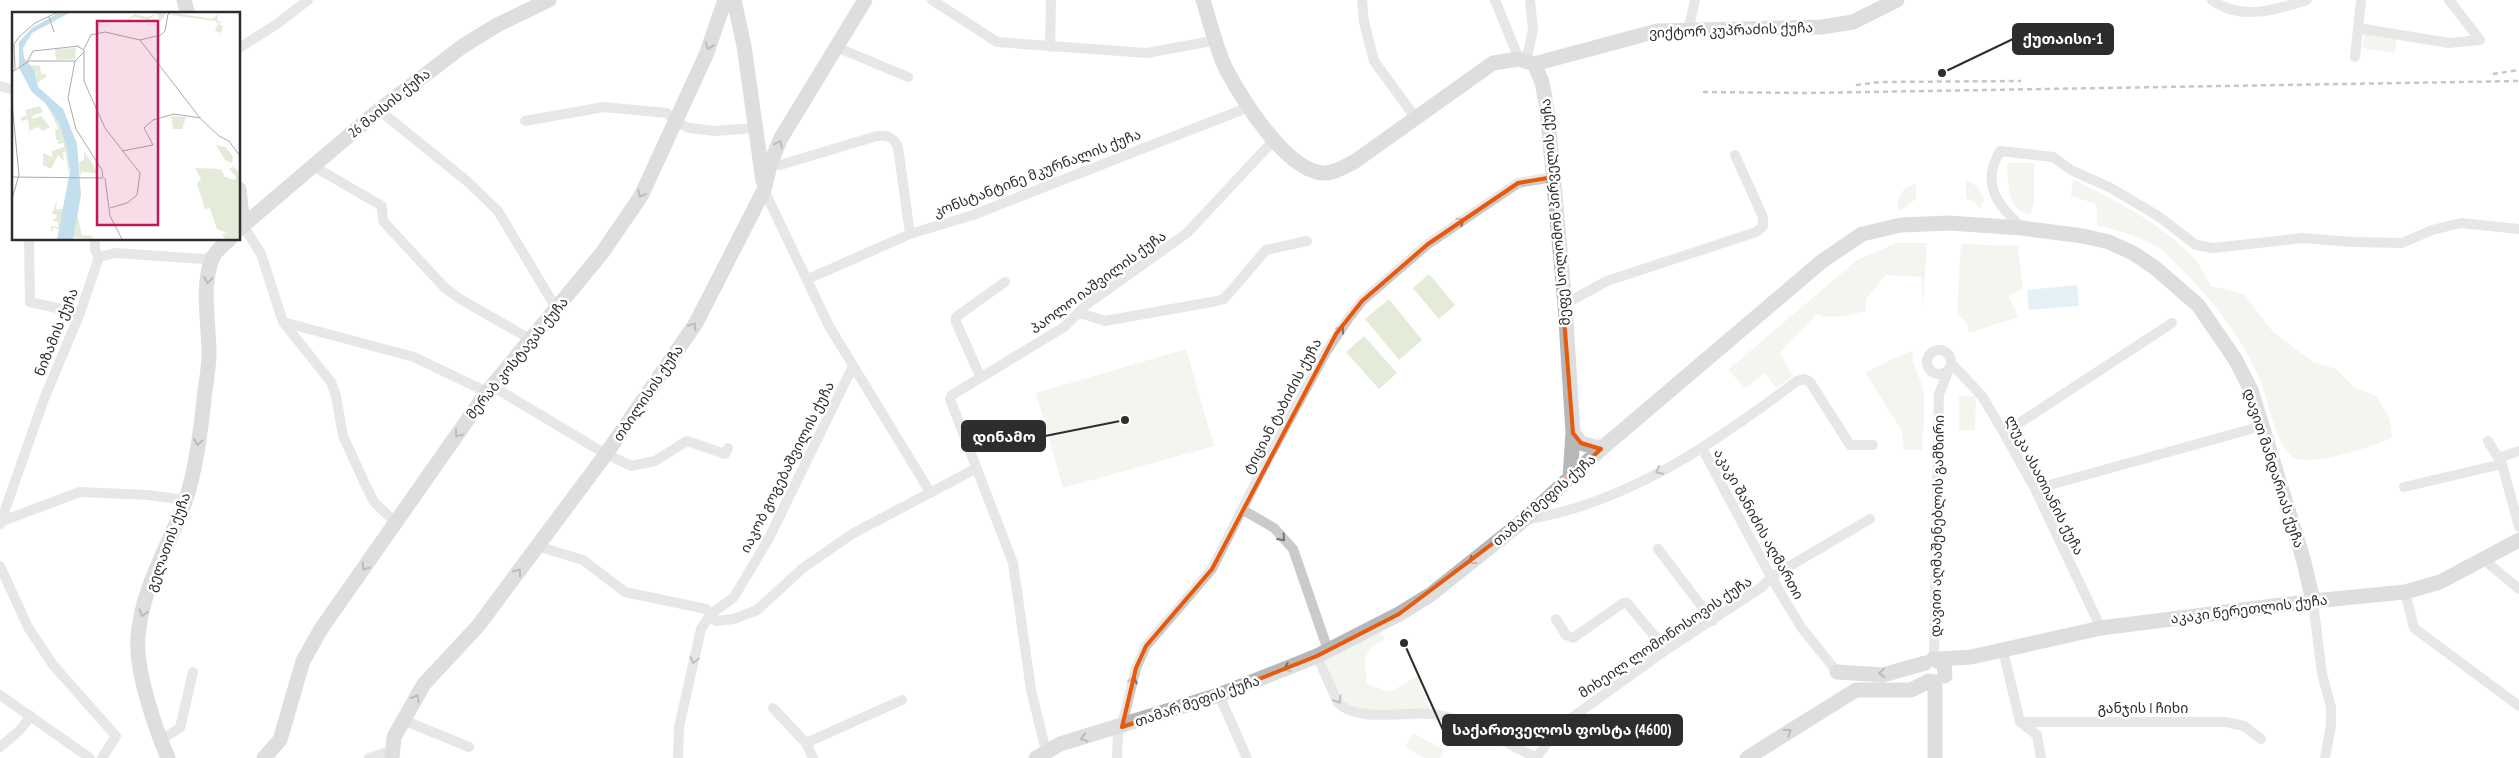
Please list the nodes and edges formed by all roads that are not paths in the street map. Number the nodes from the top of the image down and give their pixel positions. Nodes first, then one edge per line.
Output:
1 (308, 0) edge
2 (549, 0) edge
3 (725, 0) edge
4 (734, 0) edge
5 (865, 0) edge
6 (932, 0) edge
7 (1052, 0) edge
8 (1202, 0) edge
9 (1362, 0) edge
10 (1495, 0) edge
11 (1530, 0) edge
12 (1695, 0) edge
13 (1897, 0) edge
14 (2212, 0) edge
15 (2307, 0) edge
16 (2361, 0) edge
17 (2449, 0) edge
18 (2358, 28) junction
19 (1688, 31) junction
20 (1217, 40) junction
21 (240, 47) edge
22 (836, 47) junction
23 (1050, 47) junction
24 (2355, 57) dead end
25 (1526, 61) junction
26 (908, 78) dead end
27 (1249, 106) junction
28 (378, 110) junction
29 (1416, 117) junction
30 (525, 121) dead end
31 (675, 122) junction
32 (754, 128) junction
33 (1274, 140) junction
34 (1735, 155) dead end
35 (765, 160) junction
36 (313, 166) junction
37 (1553, 177) junction
38 (764, 190) junction
39 (240, 208) edge
40 (241, 228) edge
41 (2022, 228) junction
42 (2519, 229) edge
43 (910, 234) junction
44 (29, 240) edge
45 (95, 240) edge
46 (229, 240) edge
47 (1307, 241) dead end
48 (99, 257) junction
49 (213, 257) junction
50 (808, 279) junction
51 (1005, 282) dead end
52 (1565, 304) junction
53 (556, 308) junction
54 (80, 313) junction
55 (1080, 313) junction
56 (284, 322) junction
57 (2172, 323) dead end
58 (530, 339) junction
59 (1950, 365) junction
60 (853, 366) junction
61 (1929, 369) junction
62 (980, 376) junction
63 (489, 389) junction
64 (1939, 394) junction
65 (2262, 426) junction
66 (1573, 433) junction
67 (2004, 433) junction
68 (2488, 441) dead end
69 (1873, 445) dead end
70 (728, 448) dead end
71 (1702, 448) junction
72 (1601, 449) junction
73 (2519, 450) edge
74 (606, 454) junction
75 (2500, 461) junction
76 (977, 468) junction
77 (1570, 476) junction
78 (2404, 487) dead end
79 (2035, 489) junction
80 (930, 492) junction
81 (185, 500) junction
82 (1243, 510) junction
83 (1524, 520) junction
84 (1870, 520) dead end
85 (1, 522) edge
86 (396, 523) junction
87 (2519, 527) edge
88 (2519, 540) edge
89 (537, 546) junction
90 (1658, 549) dead end
91 (2483, 559) junction
92 (0, 566) edge
93 (1771, 577) junction
94 (2519, 589) edge
95 (2406, 592) junction
96 (2313, 600) junction
97 (710, 615) junction
98 (1556, 619) dead end
99 (1712, 622) junction
100 (2101, 628) junction
101 (1666, 650) junction
102 (2003, 650) junction
103 (1322, 653) junction
104 (1971, 658) junction
105 (1932, 660) junction
106 (193, 672) dead end
107 (1837, 672) junction
108 (1936, 680) junction
109 (1856, 690) junction
110 (0, 695) edge
111 (1219, 695) junction
112 (902, 700) dead end
113 (2519, 706) edge
114 (773, 708) dead end
115 (30, 716) junction
116 (403, 720) junction
117 (2020, 722) junction
118 (1122, 727) junction
119 (2261, 739) dead end
120 (160, 740) junction
121 (806, 743) junction
122 (0, 747) edge
123 (469, 747) dead end
124 (391, 754) edge
125 (1041, 754) edge
126 (90, 758) edge
127 (102, 758) edge
128 (168, 758) edge
129 (264, 758) edge
130 (369, 758) edge
131 (678, 758) edge
132 (813, 758) edge
133 (1118, 758) edge
134 (1247, 758) edge
135 (1537, 758) edge
136 (1747, 758) edge
137 (1935, 758) edge
138 (2042, 758) edge
139 (2325, 758) edge

1 - 21 street
2 - 28 main road, 26 მაისის ქუჩა
3 -> 31 main road, მერაბ კოსტავას ქუჩა
4 - 32 main road
5 - 22 main road
6 - 23 street
7 - 23 street
8 - 20 main road
9 - 29 street
10 - 25 street
11 - 25 street
12 - 19 street
13 - 19 main road, ვიქტორ კუპრაძის ქუჩა
14 - 15 street
16 - 18 street
17 - 18 street
18 - 24 street
19 - 25 main road, ვიქტორ კუპრაძის ქუჩა
20 - 23 street
20 - 27 main road
22 - 26 street
35 -> 22 main road
25 - 29 main road
25 - 37 main road, მეფე სოლომონ პირველის ქუჩა
27 - 33 main road
27 - 43 street, კონსტანტინე მკურნალის ქუჩა
28 - 36 main road, 26 მაისის ქუჩა
28 - 53 street
29 - 33 main road
30 - 31 street
31 - 32 street
31 -> 53 main road, მერაბ კოსტავას ქუჩა
32 - 35 main road
33 - 55 street, პაოლო იაშვილის ქუჩა
34 - 52 street
35 - 38 main road
35 - 43 street
36 - 40 main road, 26 მაისის ქუჩა
36 - 58 street
37 - 52 main road, მეფე სოლომონ პირველის ქუჩა
82 -> 37 street, ტიციან ტაბიძის ქუჩა
38 - 50 street
74 -> 38 main road, თბილისის ქუჩა
39 - 40 main road
40 - 56 street
41 - 42 street
41 - 65 main road, დავით მანდარიას ქუჩა
41 - 72 main road, თამარ მეფის ქუჩა
43 - 50 street, კონსტანტინე მკურნალის ქუჩა
44 - 54 street
45 - 48 street
46 - 49 main road
47 - 55 street
48 - 49 street
48 - 54 street, ნიზამის ქუჩა
49 -> 81 main road, გელათის ქუჩა
50 - 60 street
51 - 62 street
52 - 66 main road, მეფე სოლომონ პირველის ქუჩა
53 - 58 main road, მერაბ კოსტავას ქუჩა
54 - 85 street, ნიზამის ქუჩა
55 - 62 street, პაოლო იაშვილის ქუჩა
56 - 63 street
56 - 86 street
57 - 67 street
58 - 63 main road, მერაბ კოსტავას ქუჩა
59 - 61 street
59 - 61 street
59 - 64 street, დავით აღმაშენებლის გამზირი
59 - 67 street, ლუკა ასათიანის ქუჩა
60 - 80 street
60 - 97 street, იაკობ გოგებაშვილის ქუჩა
61 - 64 street, დავით აღმაშენებლის გამზირი
62 - 76 street, პაოლო იაშვილის ქუჩა
63 - 74 street
63 -> 86 main road, მერაბ კოსტავას ქუჩა
64 - 105 street, დავით აღმაშენებლის გამზირი
65 - 79 street
65 - 96 main road, დავით მანდარიას ქუჩა
66 - 72 main road
66 - 77 main road, მეფე სოლომონ პირველის ქუჩა
67 - 79 street, ლუკა ასათიანის ქუჩა
68 - 75 street
69 - 71 street
70 - 74 street
71 -> 83 street, აკაკი შანიძის აღმართი
71 - 93 street, აკაკი შანიძის აღმართი
72 - 77 main road, თამარ მეფის ქუჩა
73 - 75 street
74 - 89 main road, თბილისის ქუჩა
75 - 78 street
75 - 87 street
76 - 80 street
76 - 125 street, პაოლო იაშვილის ქუჩა
77 - 83 main road, თამარ მეფის ქუჩა
79 - 100 street, ლუკა ასათიანის ქუჩა
80 - 97 street
81 - 85 street
81 -> 120 main road, გელათის ქუჩა
82 -> 103 street
118 -> 82 street, ტიციან ტაბიძის ქუჩა
83 -> 103 main road, თამარ მეფის ქუჩა
84 - 93 street, მიხეილ ლომონოსოვის ქუჩა
86 -> 129 main road, მერაბ კოსტავას ქუჩა
88 - 91 main road, აკაკი წერეთლის ქუჩა
89 - 97 street
116 -> 89 main road, თბილისის ქუჩა
90 - 99 street
91 - 94 street
91 - 95 main road, აკაკი წერეთლის ქუჩა
92 - 127 street
93 - 99 street, მიხეილ ლომონოსოვის ქუჩა
93 - 107 street, აკაკი შანიძის აღმართი
95 - 96 main road, აკაკი წერეთლის ქუჩა
95 - 113 street
96 - 100 main road, აკაკი წერეთლის ქუჩა
96 - 139 street
97 -> 131 street, იაკობ გოგებაშვილის ქუჩა
98 - 101 street
99 - 101 street, მიხეილ ლომონოსოვის ქუჩა
100 - 102 main road, აკაკი წერეთლის ქუჩა
101 - 135 street, მიხეილ ლომონოსოვის ქუჩა
102 - 104 main road, აკაკი წერეთლის ქუჩა
102 - 117 street
103 -> 111 main road, თამარ მეფის ქუჩა
103 -> 135 street
104 - 105 main road, აკაკი წერეთლის ქუჩა
104 - 108 main road, აკაკი წერეთლის ქუჩა
105 -> 107 main road, აკაკი წერეთლის ქუჩა
105 - 108 main road
105 - 108 main road
106 - 120 street
107 - 109 main road
108 - 109 main road, აკაკი წერეთლის ქუჩა
108 - 137 main road
136 -> 109 main road
110 - 115 street
111 - 118 main road, თამარ მეფის ქუჩა
111 - 134 street
112 - 121 street
114 - 121 street
115 - 122 street
115 - 126 street
116 - 123 street
116 - 124 main road, თბილისის ქუჩა
117 - 119 street, განჯის I ჩიხი
117 - 138 street
118 -> 125 main road, თამარ მეფის ქუჩა
118 - 133 street, ტიციან ტაბიძის ქუჩა
120 - 128 main road, გელათის ქუჩა
121 - 132 street
124 - 130 street

